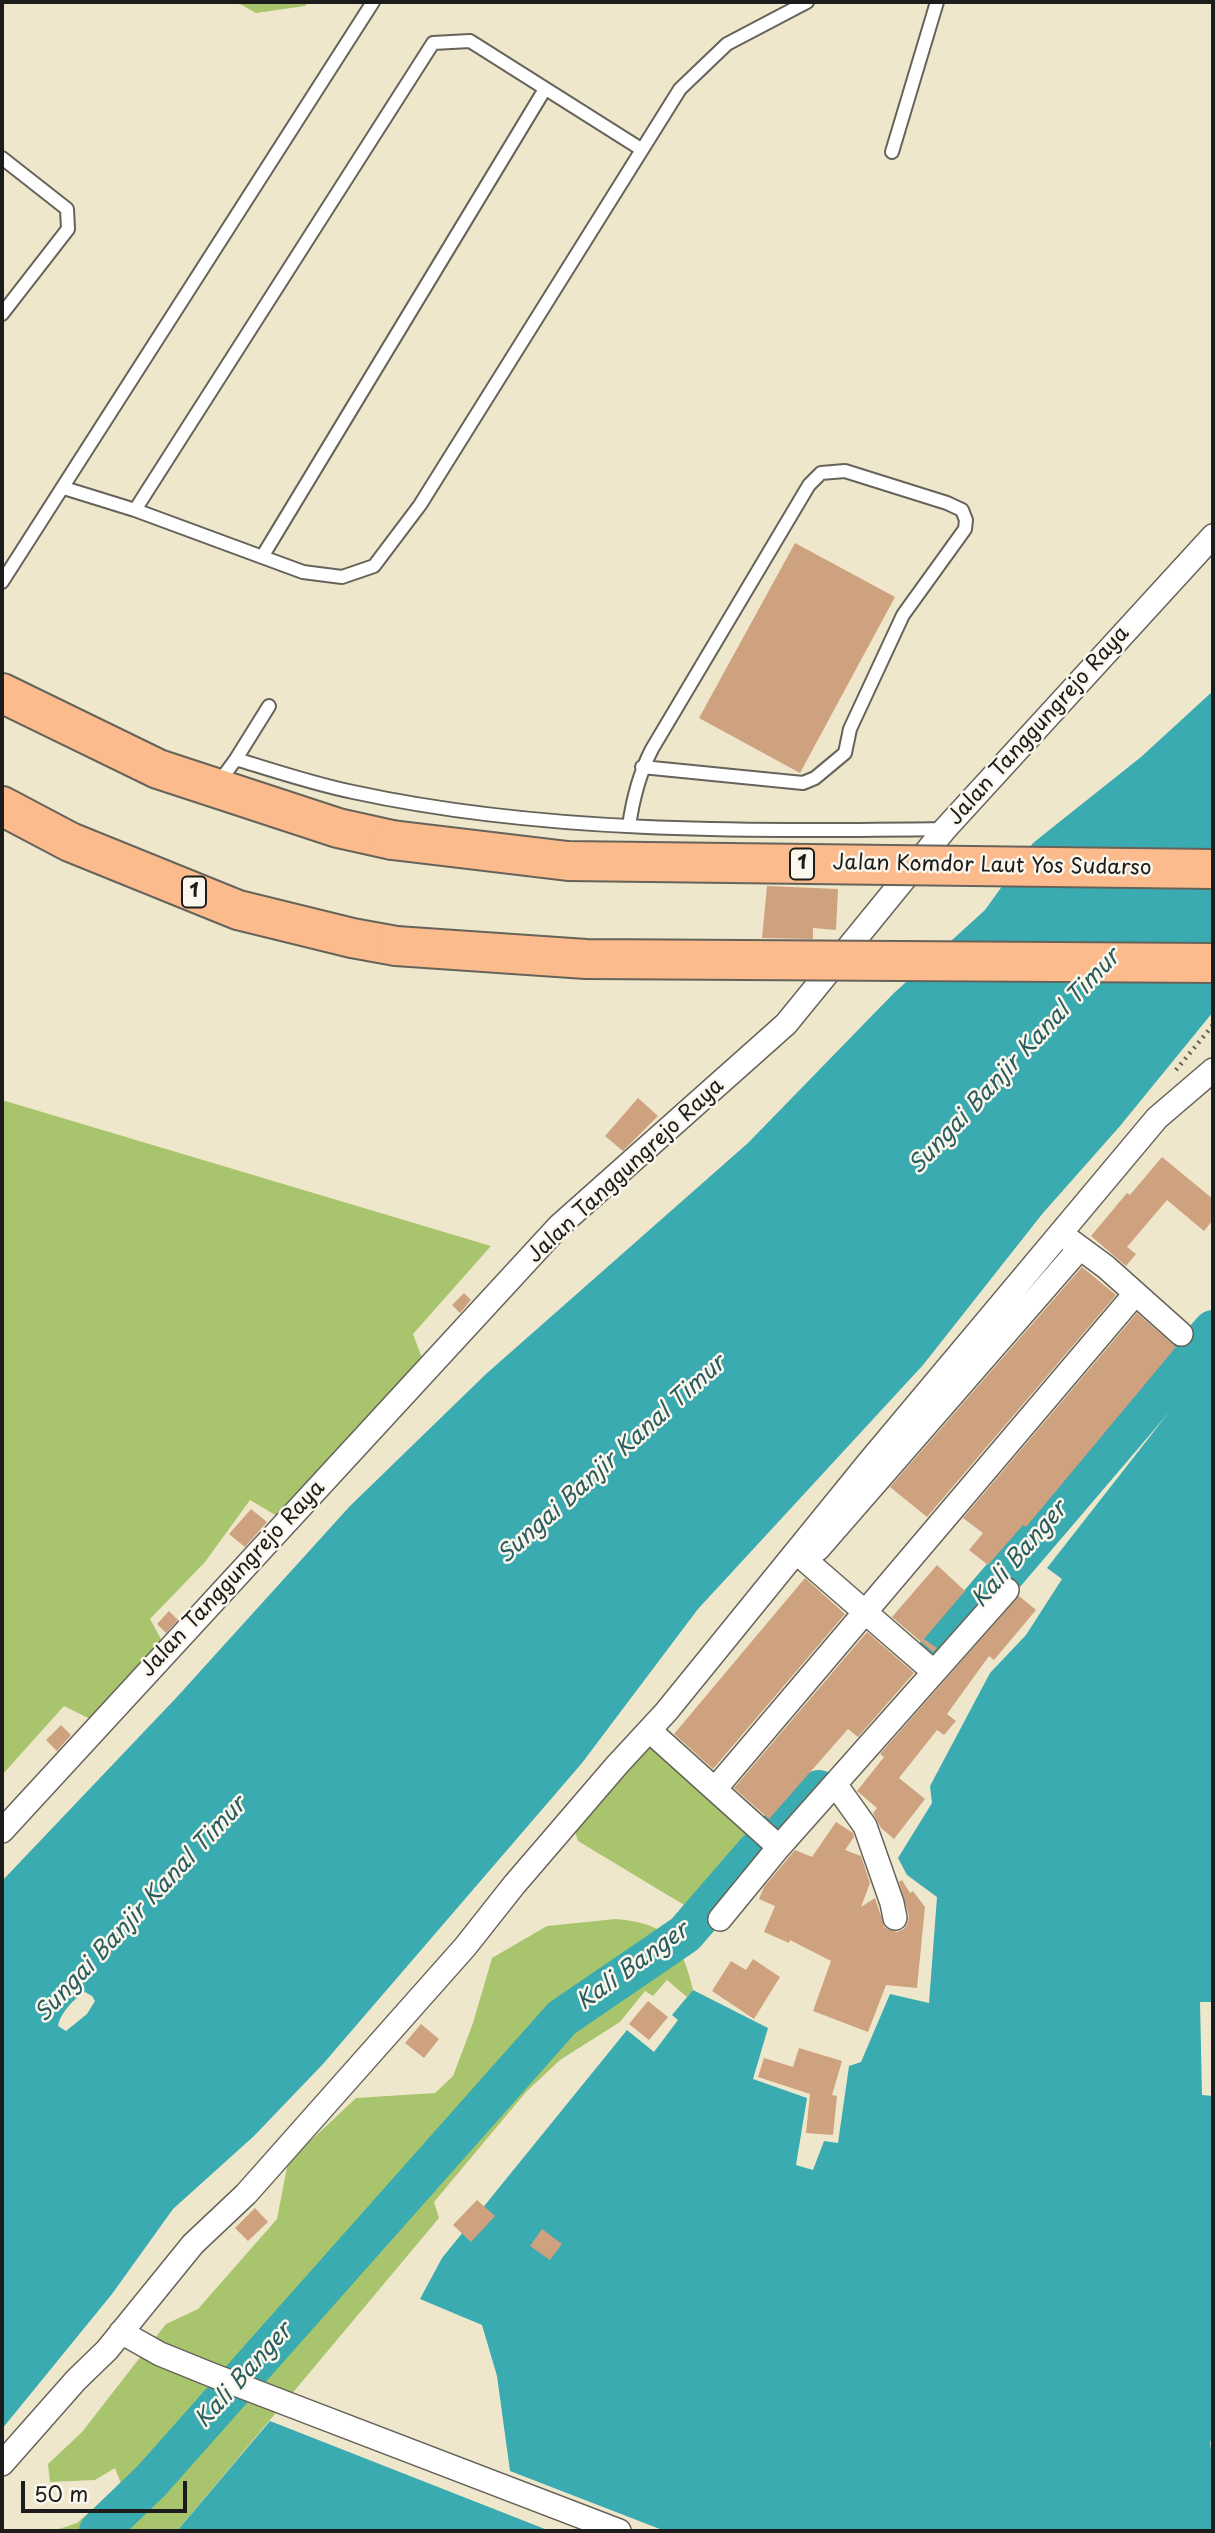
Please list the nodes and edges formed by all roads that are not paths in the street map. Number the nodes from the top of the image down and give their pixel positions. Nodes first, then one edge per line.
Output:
1 (373, 2) edge
2 (807, 2) edge
3 (937, 2) edge
4 (545, 89) junction
5 (641, 149) junction
6 (892, 152) dead end
7 (2, 158) edge
8 (2, 314) edge
9 (64, 488) junction
10 (135, 510) junction
11 (1213, 536) edge
12 (262, 557) junction
13 (2, 582) edge
14 (2, 693) edge
15 (269, 706) dead end
16 (642, 767) junction
17 (225, 774) junction
18 (2, 806) edge
19 (629, 826) junction
20 (945, 829) junction
21 (1213, 869) edge
22 (1213, 964) edge
23 (1213, 1070) edge
24 (1060, 1233) junction
25 (1080, 1248) junction
26 (1135, 1294) junction
27 (1181, 1334) dead end
28 (802, 1557) junction
29 (1007, 1590) dead end
30 (865, 1611) junction
31 (934, 1672) junction
32 (655, 1736) junction
33 (835, 1784) junction
34 (715, 1789) junction
35 (2, 1831) edge
36 (779, 1847) junction
37 (895, 1918) dead end
38 (720, 1919) dead end
39 (121, 2332) junction
40 (2, 2465) edge
41 (619, 2531) edge

1 - 9 lane
2 - 5 lane
3 - 6 lane
4 - 5 lane
4 - 10 lane
4 - 12 lane
5 - 12 lane
7 - 8 lane
9 - 10 lane
9 - 13 lane
10 - 12 lane
11 - 20 street, Jalan Tanggungrejo Raya
14 - 17 highway, Jalan Komdor Laut Yos Sudarso / 1
15 - 17 lane
16 - 16 lane
16 - 19 lane
17 - 19 lane
17 - 21 highway, Jalan Komdor Laut Yos Sudarso / 1, bridge
18 - 22 highway, 1, bridge
19 - 20 lane
20 - 35 street, Jalan Tanggungrejo Raya
23 - 24 street
24 - 25 street
24 - 28 street
25 - 26 street
25 - 28 street
26 - 27 street
26 - 30 street
28 - 30 street
28 - 32 street
29 - 31 street
30 - 31 street
30 - 34 street
31 - 33 street
32 - 34 street
32 - 39 street
33 - 36 street
33 - 37 street
34 - 36 street
36 - 38 street
39 - 40 street
39 - 41 street

